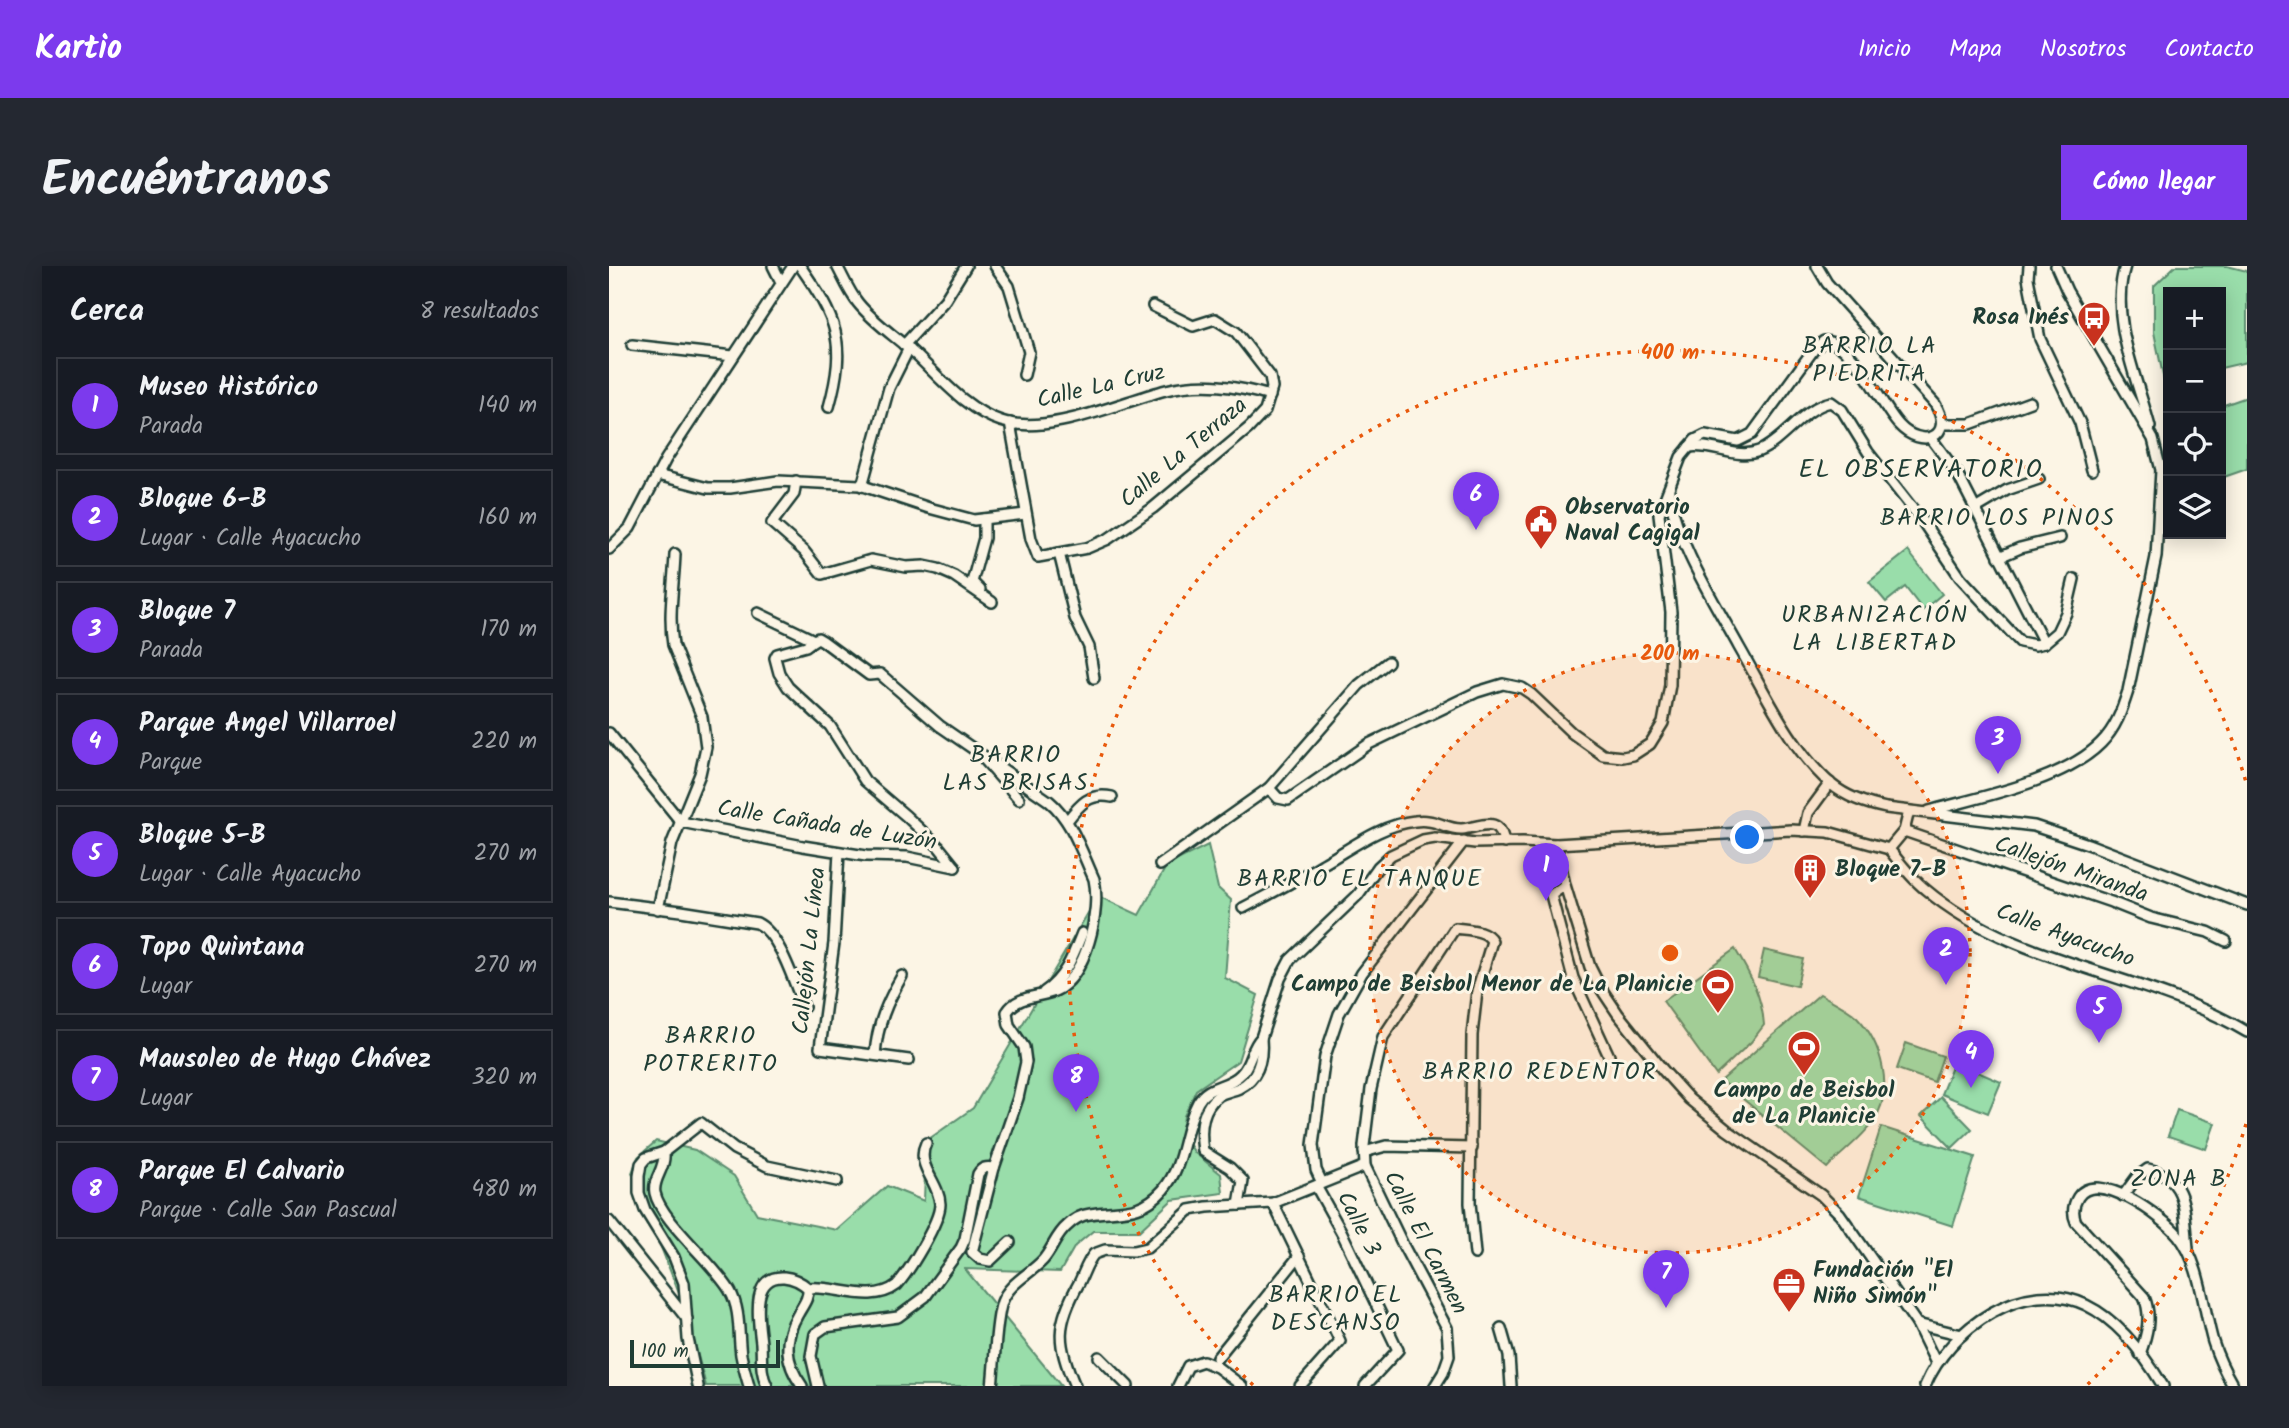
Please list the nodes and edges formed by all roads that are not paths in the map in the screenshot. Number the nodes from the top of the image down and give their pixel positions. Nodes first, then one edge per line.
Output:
1 (773, 266) edge
2 (793, 266) edge
3 (800, 266) edge
4 (837, 266) edge
5 (966, 266) edge
6 (995, 266) edge
7 (1817, 266) edge
8 (2028, 266) edge
9 (2056, 266) edge
10 (2125, 266) edge
11 (781, 282) junction
12 (1153, 306) dead end
13 (632, 345) dead end
14 (907, 346) junction
15 (733, 356) junction
16 (1024, 374) dead end
17 (1270, 396) junction
18 (2030, 402) dead end
19 (829, 407) dead end
20 (1010, 423) junction
21 (1942, 424) junction
22 (1931, 438) junction
23 (2153, 439) junction
24 (1689, 447) junction
25 (2092, 470) dead end
26 (657, 475) junction
27 (2039, 480) dead end
28 (796, 481) junction
29 (862, 486) junction
30 (1669, 489) junction
31 (1975, 509) junction
32 (1026, 514) junction
33 (984, 519) junction
34 (2060, 538) dead end
35 (609, 549) edge
36 (1059, 553) junction
37 (675, 554) dead end
38 (1999, 557) junction
39 (2074, 579) dead end
40 (758, 613) dead end
41 (814, 640) junction
42 (2044, 643) junction
43 (1388, 662) dead end
44 (1094, 678) dead end
45 (609, 733) edge
46 (978, 752) junction
47 (1830, 783) junction
48 (1269, 788) junction
49 (1112, 797) dead end
50 (1019, 799) dead end
51 (1909, 811) junction
52 (1924, 813) junction
53 (681, 821) junction
54 (1067, 821) junction
55 (1804, 831) junction
56 (1904, 831) junction
57 (1464, 841) junction
58 (1504, 842) junction
59 (1556, 844) junction
60 (1889, 849) junction
61 (839, 852) junction
62 (1160, 865) dead end
63 (1565, 885) junction
64 (609, 902) edge
65 (2247, 905) edge
66 (1243, 908) dead end
67 (657, 909) junction
68 (1082, 933) dead end
69 (2227, 941) dead end
70 (902, 976) dead end
71 (1038, 995) junction
72 (804, 1007) dead end
73 (2247, 1032) edge
74 (1261, 1038) junction
75 (875, 1055) junction
76 (1609, 1056) dead end
77 (909, 1060) dead end
78 (926, 1143) dead end
79 (1472, 1148) junction
80 (664, 1152) junction
81 (1364, 1152) junction
82 (1365, 1166) junction
83 (994, 1168) junction
84 (837, 1181) dead end
85 (1319, 1184) junction
86 (2123, 1196) junction
87 (1273, 1203) junction
88 (1239, 1205) junction
89 (609, 1221) edge
90 (1010, 1242) dead end
91 (2188, 1253) junction
92 (1475, 1254) dead end
93 (1299, 1256) junction
94 (808, 1288) junction
95 (687, 1319) junction
96 (1917, 1324) junction
97 (1501, 1328) dead end
98 (1962, 1335) junction
99 (2140, 1354) junction
100 (1098, 1357) dead end
101 (1217, 1358) dead end
102 (1936, 1363) junction
103 (698, 1386) edge
104 (749, 1386) edge
105 (767, 1386) edge
106 (802, 1386) edge
107 (818, 1386) edge
108 (992, 1386) edge
109 (1076, 1386) edge
110 (1128, 1386) edge
111 (1178, 1386) edge
112 (1242, 1386) edge
113 (1300, 1386) edge
114 (1365, 1386) edge
115 (1434, 1386) edge
116 (1511, 1386) edge
117 (1926, 1386) edge
118 (2163, 1386) edge
119 (2233, 1386) edge

1 - 11 street
2 - 11 street
3 - 19 street
4 - 14 street, Calle La Cruz
5 - 14 street
6 - 16 street
7 - 21 street
8 - 25 street
9 - 23 street
10 - 23 street
11 - 15 street
12 - 17 street, Calle La Terraza
13 - 15 street
14 - 20 street, Calle La Cruz
14 - 29 street
15 - 26 street
17 - 20 street, Calle La Cruz
17 - 36 street, Calle La Terraza
18 - 21 street
20 - 32 street
21 - 22 street
22 - 24 street
22 - 31 street
23 - 52 street
24 - 30 street
24 - 42 street
26 - 28 street
26 - 35 street
27 - 31 street
28 - 29 street
28 - 33 street
29 - 33 street
30 - 47 street
30 - 48 street
31 - 38 street
32 - 33 street
32 - 36 street, Calle La Terraza
34 - 38 street
36 - 44 street
37 - 53 street
38 - 42 street
39 - 42 street
40 - 41 street
41 - 46 street
41 - 61 street, Calle Cañada de Luzón
43 - 48 street
45 - 53 street
46 - 50 street
46 - 54 street
47 - 51 street
47 - 55 street
48 - 62 street
49 - 54 street
51 - 52 street
51 - 56 street
52 - 65 street
53 - 61 street, Calle Cañada de Luzón
53 - 67 street
54 - 71 street
55 - 59 street
55 - 60 street
56 - 60 street
56 - 69 street, Callejón Miranda
57 - 58 street
57 - 74 street
57 - 85 street
58 - 59 street
58 - 66 street
59 - 63 street
60 - 73 street, Calle Ayacucho
61 - 75 street, Callejón La Línea
63 - 76 street
63 - 96 street
64 - 67 street
67 - 72 street
68 - 71 street
70 - 75 street
71 - 83 street
74 - 88 street
74 - 108 street
75 - 77 street, Callejón La Línea
78 - 94 street
79 - 81 street
79 - 81 street, Calle El Carmen
79 - 92 street
80 - 84 street
80 - 95 street
80 - 104 street
81 - 82 street, Calle El Carmen
82 - 85 street
82 - 115 street, Calle El Carmen
83 - 90 street
83 - 107 street
85 - 87 street
85 - 114 street, Calle 3
86 - 91 street
86 - 91 street
86 - 99 street
87 - 88 street
87 - 93 street
88 - 109 street
89 - 95 street
91 - 119 street
93 - 101 street
93 - 113 street
94 - 105 street
94 - 106 street
95 - 103 street
96 - 98 street
96 - 102 street
97 - 116 street
98 - 99 street
98 - 102 street
99 - 118 street
100 - 110 street
102 - 117 street
111 - 112 street

